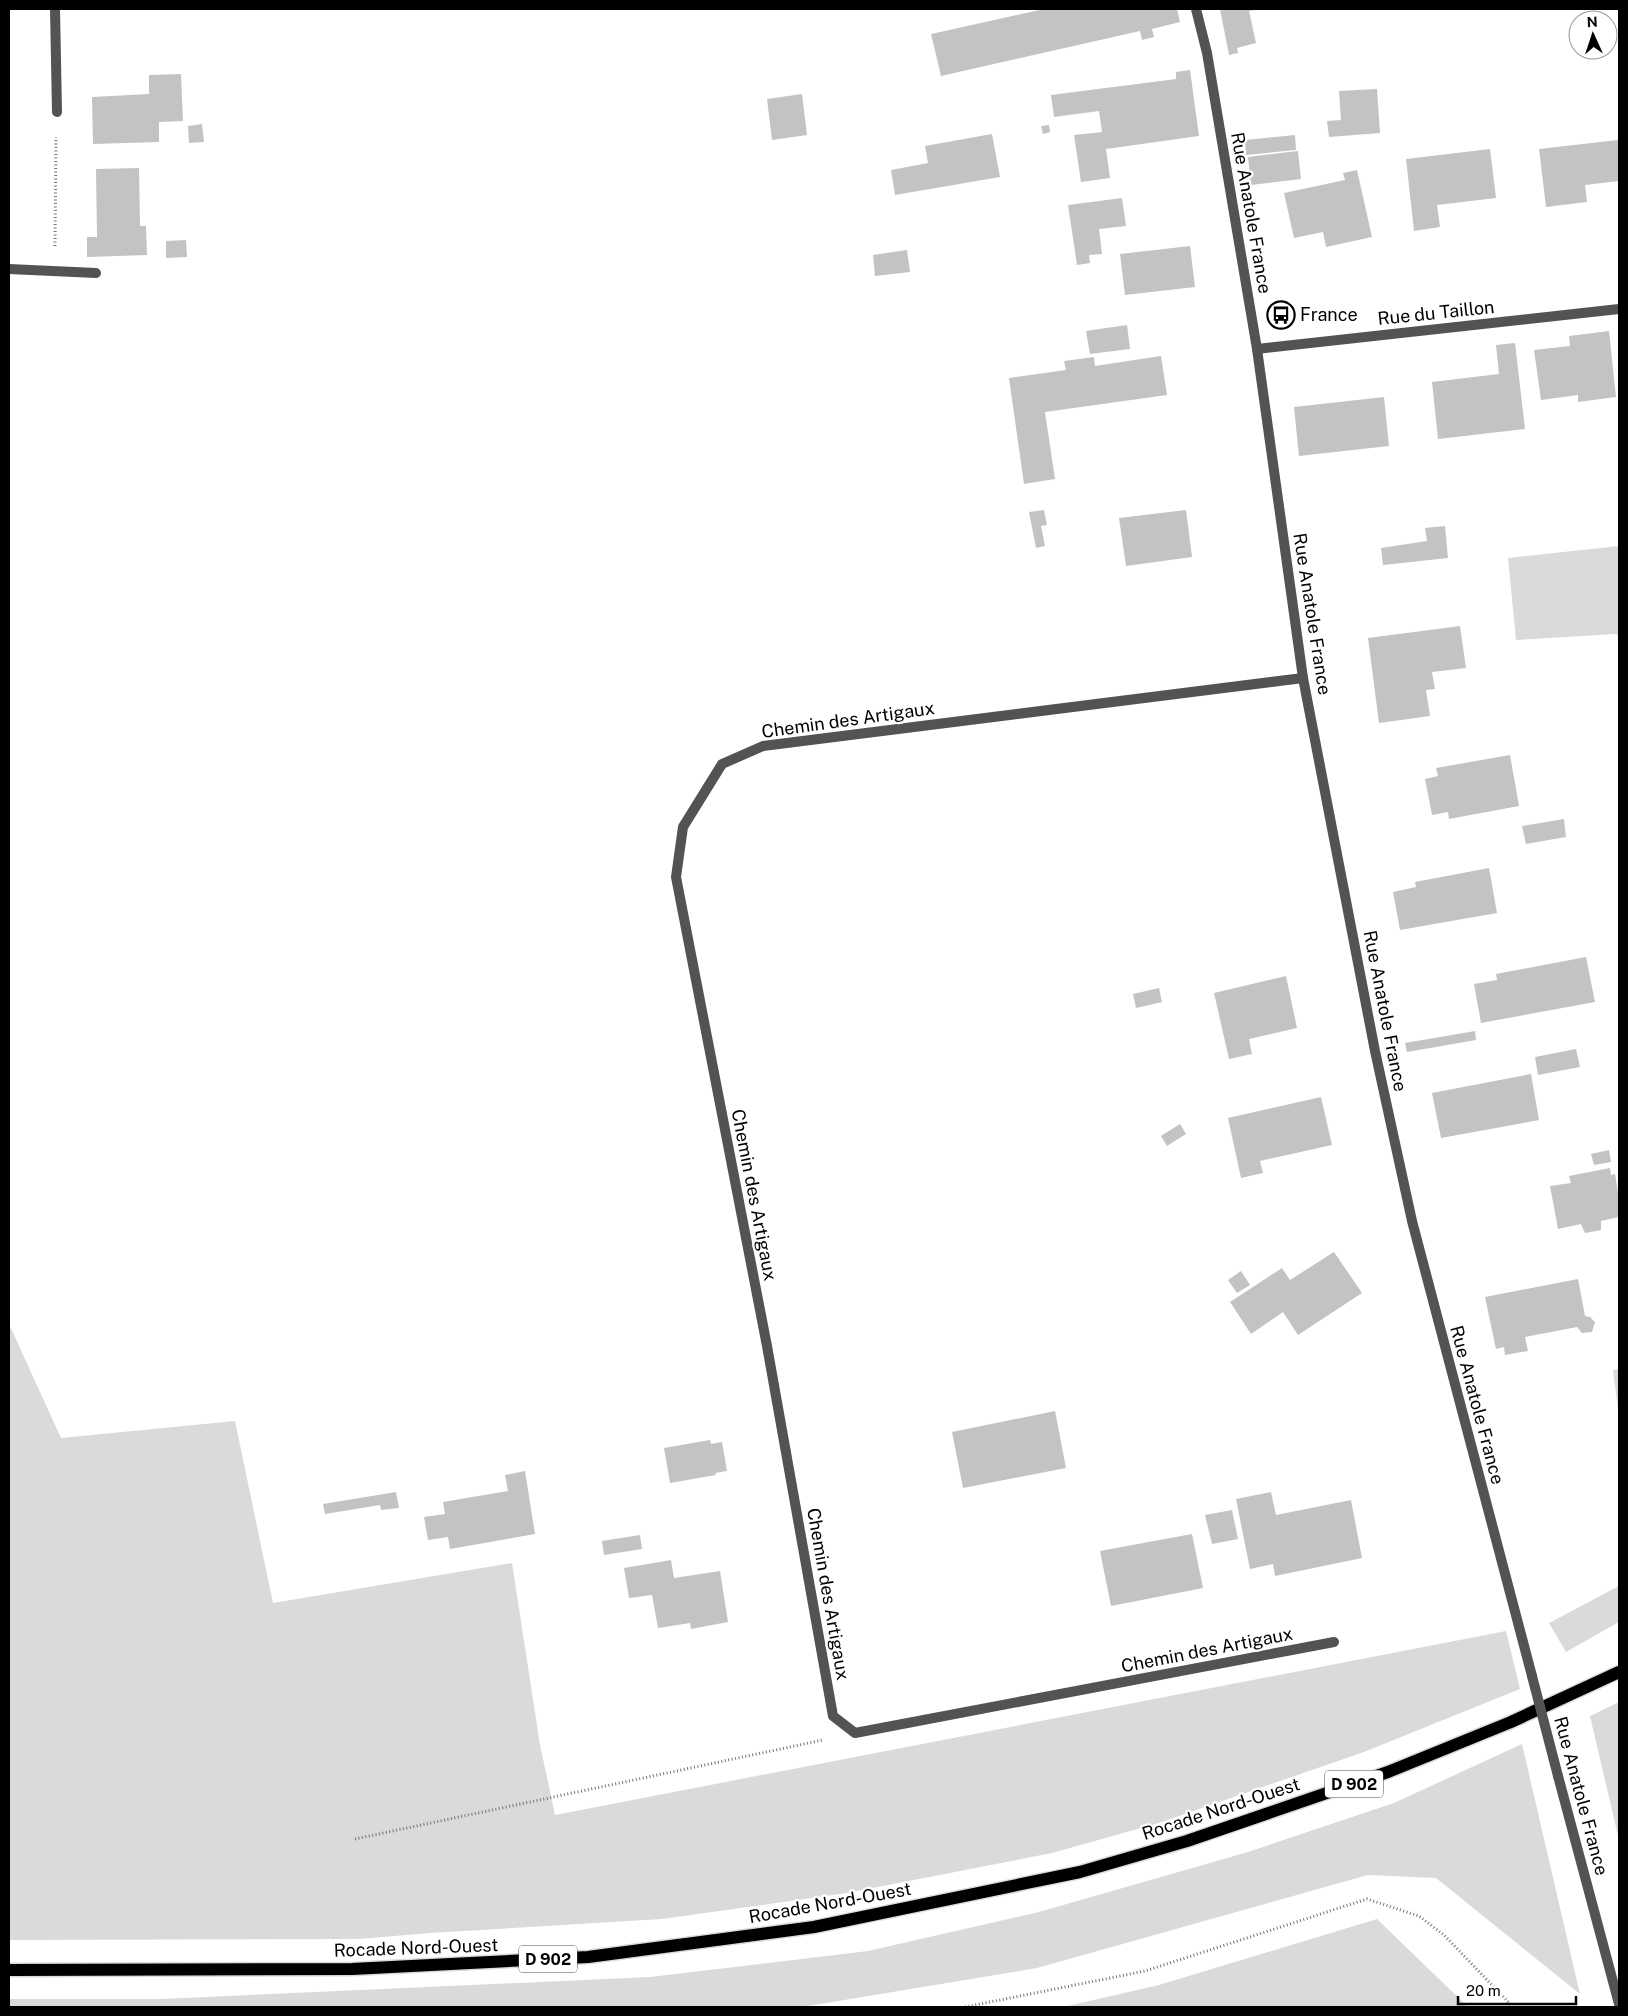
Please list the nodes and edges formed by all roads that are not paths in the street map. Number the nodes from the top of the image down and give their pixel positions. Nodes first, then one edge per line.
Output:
1 (55, 9) edge
2 (1196, 9) edge
3 (57, 112) road end
4 (9, 269) edge
5 (96, 273) dead end
6 (1619, 309) edge
7 (1257, 349) junction
8 (1304, 678) junction
9 (1334, 1642) dead end
10 (1619, 1672) edge
11 (9, 1970) edge
12 (1619, 2002) edge

1 - 3 street
2 - 7 street, Rue Anatole France
4 - 5 street
6 - 7 street, Rue du Taillon
7 - 8 street, Rue Anatole France
8 - 9 street, Chemin des Artigaux
8 - 12 street, Rue Anatole France, bridge
10 - 11 main road, Rocade Nord-Ouest / D 902

